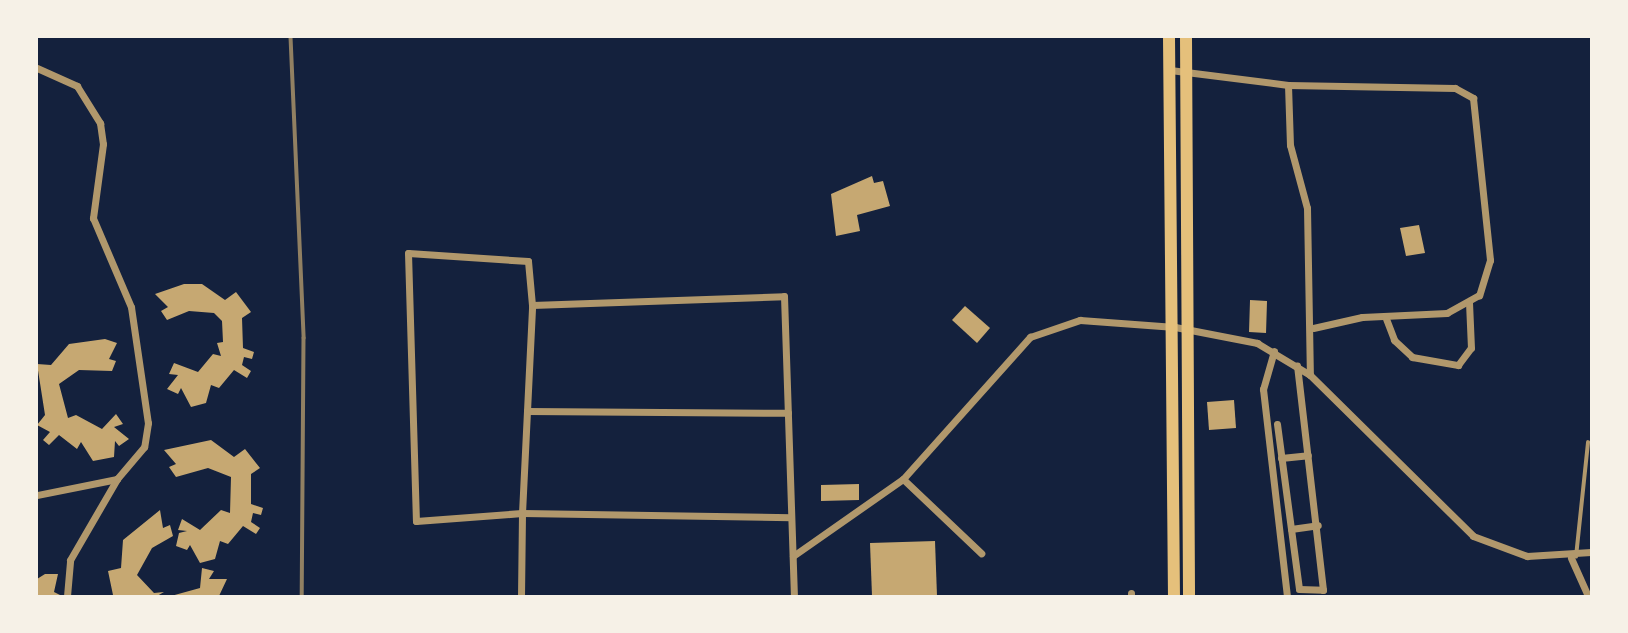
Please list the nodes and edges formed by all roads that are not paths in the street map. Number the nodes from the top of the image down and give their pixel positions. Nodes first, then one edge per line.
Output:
1 (1169, 37) edge
2 (1186, 37) edge
3 (37, 68) edge
4 (1170, 70) junction
5 (1187, 72) junction
6 (1288, 85) junction
7 (1469, 303) junction
8 (532, 304) junction
9 (1384, 316) junction
10 (1175, 327) junction
11 (1313, 328) junction
12 (1192, 330) junction
13 (1274, 351) junction
14 (1297, 365) junction
15 (1310, 376) junction
16 (527, 411) junction
17 (788, 413) junction
18 (1277, 424) dead end
19 (1588, 443) dead end
20 (1308, 455) junction
21 (1282, 458) junction
22 (117, 479) junction
23 (902, 479) junction
24 (37, 495) edge
25 (522, 513) junction
26 (791, 517) junction
27 (1318, 525) junction
28 (1291, 529) junction
29 (1591, 552) edge
30 (981, 553) dead end
31 (793, 556) junction
32 (1573, 557) junction
33 (67, 596) edge
34 (521, 596) edge
35 (794, 596) edge
36 (1174, 596) edge
37 (1189, 596) edge
38 (1287, 596) edge
39 (1588, 596) edge

1 - 4 main road
2 - 5 main road
3 - 22 street
4 - 5 street
4 - 10 main road
5 - 6 street
5 - 12 main road
6 - 7 street
6 - 11 street
7 - 9 street
7 - 9 street
8 - 16 street
8 - 17 street
8 - 25 street
9 - 11 street
10 - 12 street
10 - 23 street
10 - 36 main road
11 - 15 street
12 - 13 street
12 - 37 main road
13 - 14 street
13 - 38 street
14 - 15 street
14 - 20 street
15 - 32 street
16 - 17 street
16 - 25 street
17 - 26 street
18 - 21 street
19 - 32 lane
20 - 21 street
20 - 27 street
21 - 28 street
22 - 24 street
22 - 33 street
23 - 30 street
23 - 31 street
25 - 26 street
25 - 34 street
26 - 31 street
27 - 28 street
27 - 28 street
29 - 32 street
31 - 35 street
32 - 39 street

